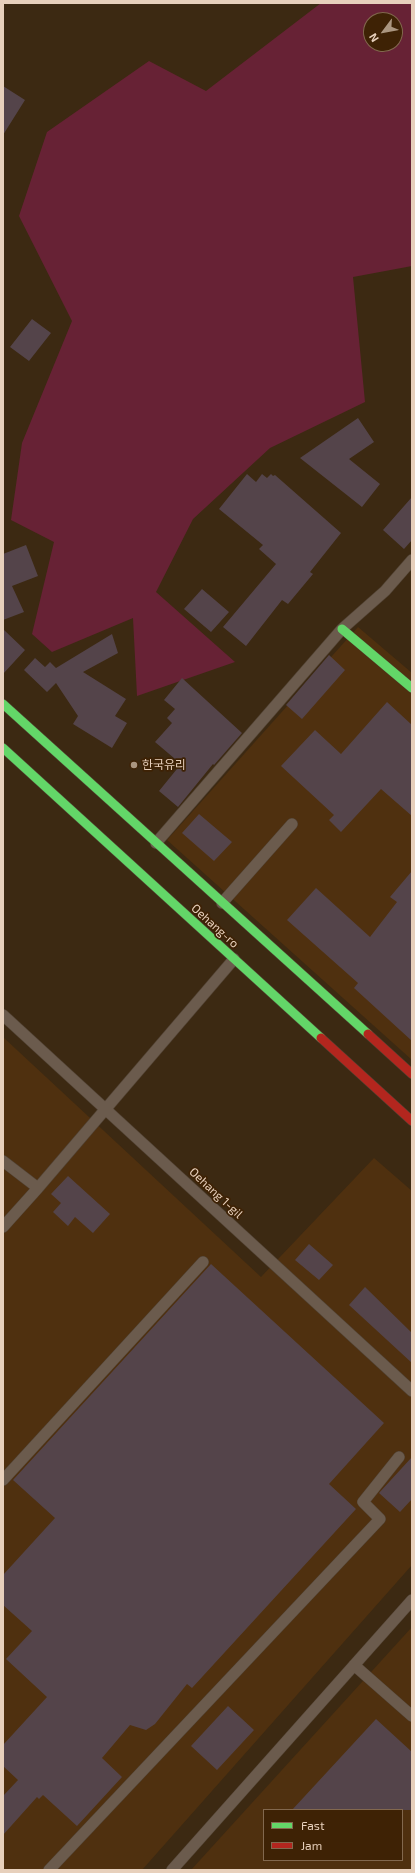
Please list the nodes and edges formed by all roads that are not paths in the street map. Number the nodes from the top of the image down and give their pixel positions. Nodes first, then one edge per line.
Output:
1 (412, 560) edge
2 (342, 629) junction
3 (412, 688) edge
4 (3, 704) edge
5 (3, 748) edge
6 (292, 824) dead end
7 (156, 844) junction
8 (222, 903) junction
9 (234, 959) junction
10 (3, 1015) edge
11 (412, 1074) edge
12 (106, 1109) junction
13 (412, 1121) edge
14 (3, 1161) edge
15 (38, 1188) junction
16 (3, 1227) edge
17 (203, 1262) dead end
18 (412, 1391) edge
19 (399, 1457) dead end
20 (3, 1480) edge
21 (412, 1600) edge
22 (354, 1665) junction
23 (412, 1716) edge
24 (49, 1870) edge
25 (172, 1870) edge

1 - 2 lane
2 - 3 main road
2 - 7 lane
4 - 7 main road, Oehang-ro
5 - 9 main road, Oehang-ro
6 - 8 lane
7 - 8 main road, Oehang-ro
8 - 11 main road, Oehang-ro
9 - 12 lane
9 - 13 main road, Oehang-ro
10 - 12 lane, Oehang 1-gil
12 - 15 lane
12 - 18 lane, Oehang 1-gil
14 - 15 lane
15 - 16 lane
17 - 20 lane
19 - 24 lane
21 - 22 lane
22 - 23 lane
22 - 25 lane

